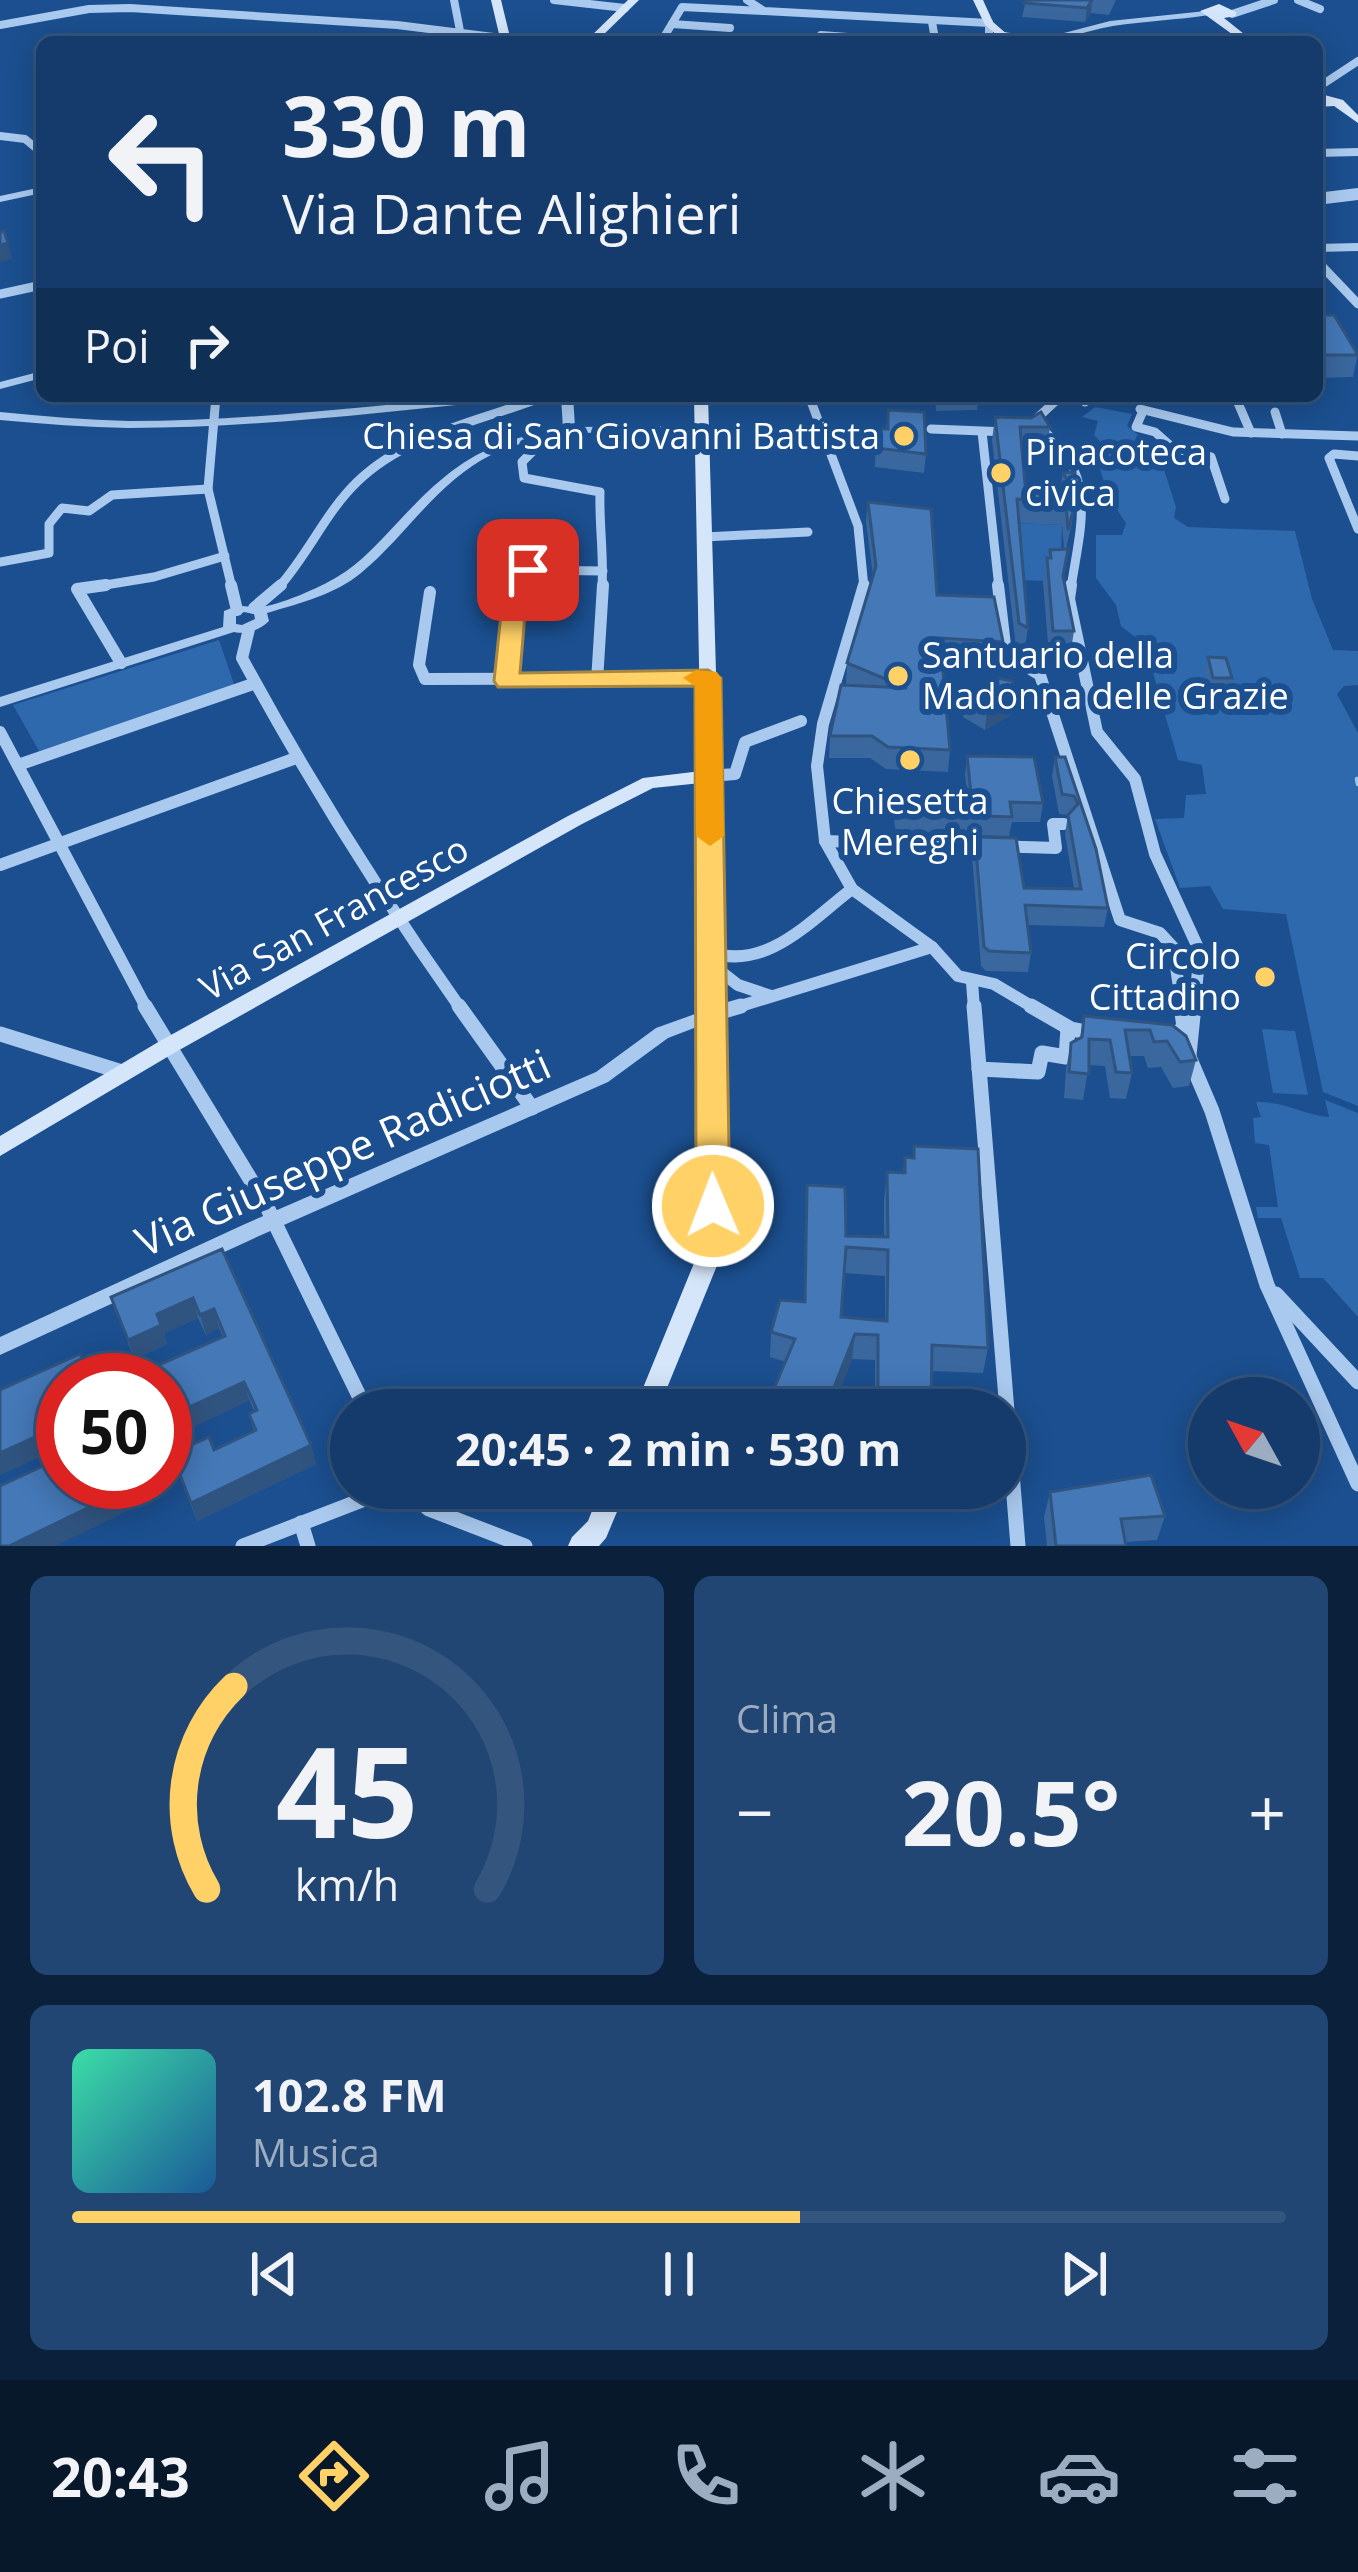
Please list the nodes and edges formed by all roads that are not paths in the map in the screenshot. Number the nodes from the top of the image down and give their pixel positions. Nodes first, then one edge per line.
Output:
1 (454, 0) edge
2 (500, 0) edge
3 (554, 0) edge
4 (747, 0) edge
5 (824, 0) edge
6 (968, 0) edge
7 (978, 0) edge
8 (1262, 0) edge
9 (1274, 0) edge
10 (1298, 0) edge
11 (630, 4) edge
12 (1216, 9) edge
13 (1320, 9) dead end
14 (764, 11) junction
15 (826, 16) junction
16 (932, 22) junction
17 (989, 23) junction
18 (672, 24) junction
19 (0, 25) edge
20 (730, 28) dead end
21 (461, 36) joint
22 (506, 36) edge
23 (602, 36) edge
24 (665, 36) edge
25 (820, 36) edge
26 (934, 36) edge
27 (989, 36) edge
28 (1004, 36) edge
29 (1084, 36) edge
30 (1246, 36) edge
31 (1358, 61) edge
32 (1325, 96) edge
33 (1356, 110) edge
34 (0, 136) edge
35 (36, 148) edge
36 (1358, 152) edge
37 (1323, 153) edge
38 (36, 191) edge
39 (1358, 195) edge
40 (0, 199) edge
41 (1323, 199) edge
42 (1358, 247) edge
43 (1323, 248) edge
44 (1323, 267) edge
45 (36, 286) edge
46 (0, 294) edge
47 (1357, 300) edge
48 (36, 376) edge
49 (0, 386) edge
50 (216, 402) edge
51 (477, 402) edge
52 (513, 402) edge
53 (567, 402) edge
54 (701, 402) edge
55 (811, 402) edge
56 (1057, 402) edge
57 (1238, 402) edge
58 (1274, 412) dead end
59 (0, 416) edge
60 (216, 420) junction
61 (702, 430) junction
62 (931, 430) dead end
63 (982, 432) junction
64 (570, 433) junction
65 (1040, 433) junction
66 (1251, 434) junction
67 (1282, 434) junction
68 (1358, 436) edge
69 (1358, 456) edge
70 (208, 489) junction
71 (1225, 499) dead end
72 (1358, 529) edge
73 (808, 532) dead end
74 (704, 537) junction
75 (224, 556) junction
76 (0, 562) edge
77 (603, 571) junction
78 (430, 592) dead end
79 (259, 612) junction
80 (232, 619) junction
81 (249, 629) junction
82 (119, 659) junction
83 (708, 678) junction
84 (507, 681) junction
85 (597, 681) junction
86 (253, 685) junction
87 (0, 691) edge
88 (0, 701) edge
89 (801, 721) dead end
90 (0, 732) edge
91 (296, 758) junction
92 (17, 765) junction
93 (710, 776) junction
94 (1064, 824) edge
95 (825, 841) junction
96 (59, 844) junction
97 (0, 865) edge
98 (852, 889) junction
99 (398, 921) junction
100 (932, 947) junction
101 (710, 957) junction
102 (973, 982) junction
103 (778, 997) junction
104 (709, 1015) junction
105 (1068, 1028) junction
106 (0, 1034) edge
107 (1101, 1035) edge
108 (1147, 1038) edge
109 (1170, 1039) junction
110 (167, 1047) junction
111 (1189, 1055) junction
112 (979, 1069) junction
113 (126, 1073) junction
114 (532, 1108) junction
115 (0, 1147) edge
116 (272, 1220) junction
117 (1267, 1285) junction
118 (0, 1346) edge
119 (1358, 1382) edge
120 (356, 1389) edge
121 (655, 1389) edge
122 (1358, 1484) edge
123 (338, 1509) edge
124 (429, 1509) edge
125 (606, 1509) edge
126 (302, 1523) junction
127 (593, 1540) edge
128 (243, 1546) edge
129 (308, 1546) edge
130 (525, 1546) edge
131 (1018, 1546) edge

1 - 21 street
2 - 22 main road
3 - 11 street
4 - 14 street
5 - 15 street
6 - 7 street
7 - 17 main road
8 - 12 street
9 - 12 street
10 - 13 street
11 - 23 main road
12 - 29 street
12 - 30 main road
14 - 15 street
14 - 18 street
15 - 16 street
15 - 25 street
16 - 17 street
16 - 26 street
17 - 27 street
17 - 28 main road
18 - 20 street
18 - 24 street
19 - 21 street
31 - 32 street
32 - 33 main road
34 - 35 street
36 - 37 street
38 - 40 street
39 - 41 street
42 - 43 street
44 - 47 street
45 - 46 street
48 - 49 street
50 - 60 street
51 - 60 street
52 - 79 street
53 - 64 street
54 - 61 main road
55 - 95 street
56 - 65 street
57 - 66 street
58 - 67 street
59 - 60 street
60 - 70 street
61 - 64 street
61 - 74 main road
62 - 63 street
63 - 65 street
63 - 109 street
64 - 77 street
64 - 79 street
65 - 111 street
66 - 67 street
66 - 71 street
67 - 68 street
69 - 72 street
70 - 75 street
70 - 76 street
73 - 74 street
74 - 83 main road
75 - 80 street
75 - 82 street
77 - 84 street
77 - 85 street
78 - 84 street
79 - 80 street
79 - 81 street
80 - 81 street
80 - 82 street
81 - 86 street
82 - 87 street
82 - 88 street
83 - 85 street
83 - 93 main road
84 - 85 street
86 - 91 street
86 - 92 street
89 - 93 street
90 - 92 street
91 - 96 street
91 - 99 street
92 - 96 street
93 - 99 main road, Via San Francesco
93 - 101 main road
94 - 95 street
95 - 98 street
96 - 97 street
96 - 110 street
98 - 100 street
98 - 101 street
99 - 110 main road, Via San Francesco
99 - 114 street
100 - 102 street
100 - 103 street
101 - 103 street
101 - 104 main road
102 - 105 street
102 - 112 street
103 - 104 street
104 - 114 street, Via Giuseppe Radiciotti
104 - 121 main road
105 - 107 street
105 - 112 street
106 - 113 street
108 - 109 street
109 - 111 street
110 - 113 main road, Via San Francesco
110 - 116 street
111 - 117 street
112 - 131 street
113 - 115 main road, Via San Francesco
114 - 116 street, Via Giuseppe Radiciotti
116 - 118 street, Via Giuseppe Radiciotti
116 - 120 street
117 - 119 street
117 - 122 street
123 - 126 street
124 - 130 street
125 - 127 main road
126 - 128 street
126 - 129 street

